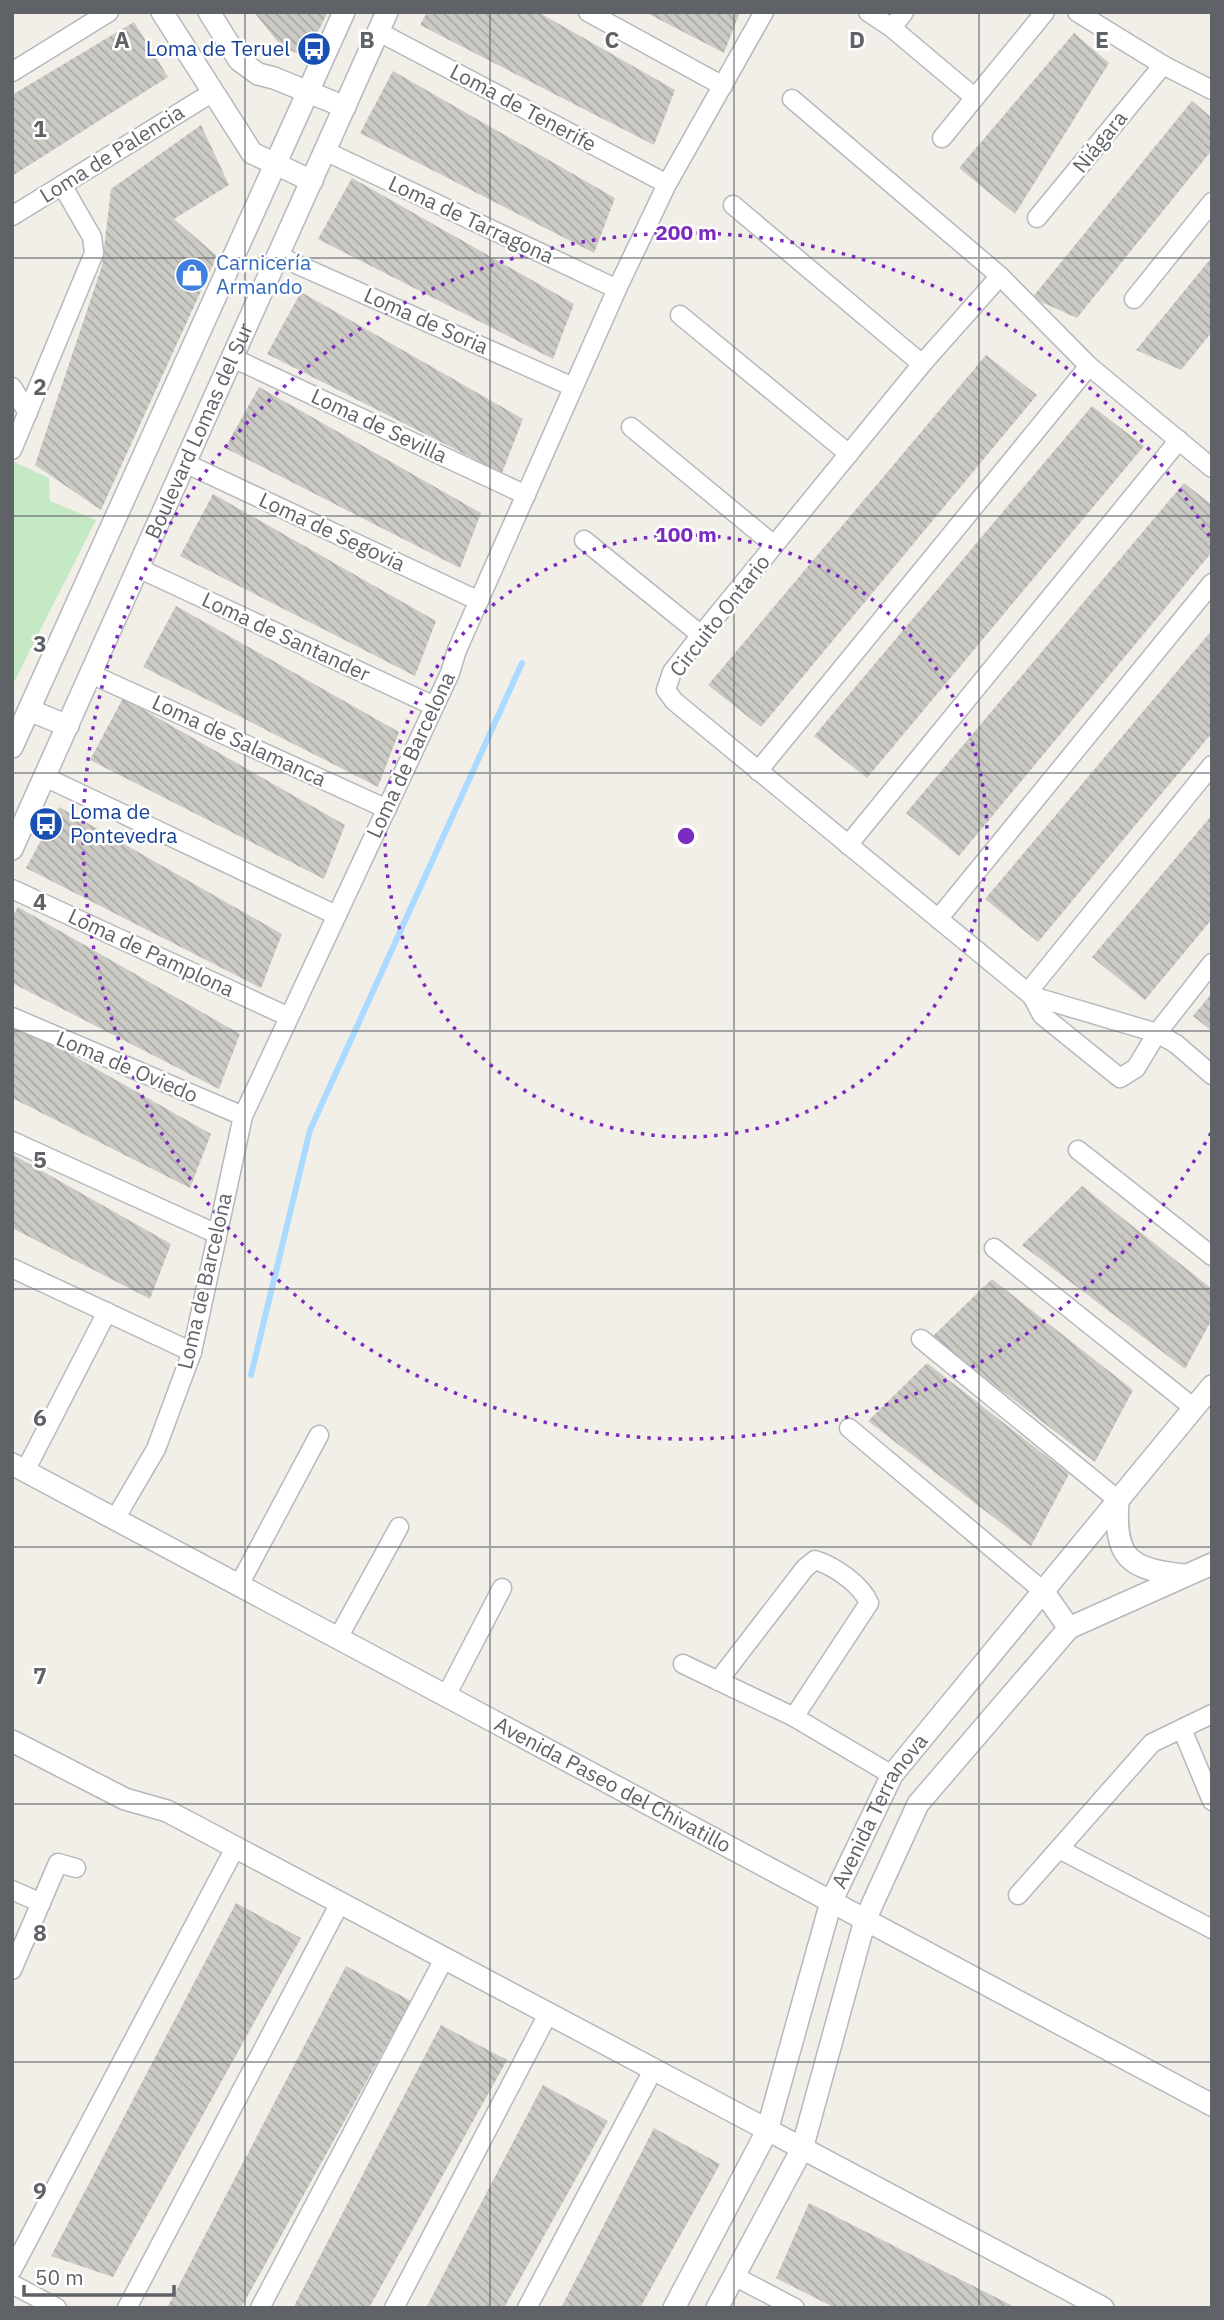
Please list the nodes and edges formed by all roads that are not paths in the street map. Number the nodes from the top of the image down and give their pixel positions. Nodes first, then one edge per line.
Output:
1 (109, 12) edge
2 (162, 12) edge
3 (209, 12) edge
4 (344, 12) edge
5 (588, 12) edge
6 (764, 12) edge
7 (868, 12) edge
8 (904, 12) edge
9 (1045, 12) edge
10 (1077, 12) edge
11 (383, 22) edge
12 (892, 28) junction
13 (1163, 65) junction
14 (12, 72) edge
15 (723, 86) junction
16 (1212, 90) edge
17 (213, 92) junction
18 (308, 92) junction
19 (974, 97) junction
20 (792, 99) dead end
21 (345, 107) junction
22 (942, 138) dead end
23 (325, 151) junction
24 (275, 164) junction
25 (312, 181) junction
26 (667, 184) junction
27 (62, 185) junction
28 (1212, 202) edge
29 (733, 205) dead end
30 (12, 216) edge
31 (1038, 218) dead end
32 (278, 256) junction
33 (1000, 276) junction
34 (617, 289) junction
35 (1134, 299) dead end
36 (680, 315) dead end
37 (233, 358) junction
38 (922, 364) junction
39 (1089, 366) junction
40 (12, 387) edge
41 (573, 387) junction
42 (28, 413) junction
43 (631, 427) dead end
44 (1179, 440) junction
45 (12, 450) edge
46 (849, 454) junction
47 (185, 463) junction
48 (1212, 468) edge
49 (526, 495) junction
50 (584, 540) dead end
51 (774, 545) junction
52 (138, 568) junction
53 (1212, 583) edge
54 (479, 601) junction
55 (701, 635) junction
56 (91, 674) junction
57 (434, 706) junction
58 (29, 710) junction
59 (68, 726) junction
60 (12, 747) edge
61 (1212, 765) edge
62 (758, 771) junction
63 (45, 777) junction
64 (387, 808) junction
65 (848, 845) junction
66 (12, 849) edge
67 (12, 889) edge
68 (337, 915) junction
69 (938, 919) junction
70 (1212, 963) edge
71 (1030, 994) junction
72 (12, 1017) edge
73 (289, 1017) junction
74 (1157, 1033) junction
75 (1212, 1075) edge
76 (243, 1116) junction
77 (12, 1140) edge
78 (1078, 1150) dead end
79 (217, 1234) junction
80 (994, 1248) dead end
81 (1212, 1256) edge
82 (12, 1268) edge
83 (107, 1312) junction
84 (921, 1339) dead end
85 (192, 1352) junction
86 (1212, 1386) edge
87 (1194, 1408) junction
88 (849, 1428) dead end
89 (319, 1435) dead end
90 (19, 1467) edge
91 (1118, 1500) junction
92 (115, 1519) junction
93 (399, 1527) dead end
94 (1212, 1564) edge
95 (1186, 1575) junction
96 (239, 1585) junction
97 (502, 1588) dead end
98 (1043, 1591) junction
99 (1069, 1628) junction
100 (338, 1638) junction
101 (682, 1664) dead end
102 (718, 1681) junction
103 (446, 1696) junction
104 (1212, 1714) edge
105 (794, 1717) junction
106 (1182, 1729) junction
107 (12, 1741) edge
108 (892, 1775) junction
109 (1212, 1801) edge
110 (235, 1848) junction
111 (1059, 1849) junction
112 (76, 1868) dead end
113 (12, 1890) edge
114 (1018, 1895) dead end
115 (831, 1902) junction
116 (41, 1903) junction
117 (340, 1903) junction
118 (865, 1920) junction
119 (1212, 1929) edge
120 (444, 1959) junction
121 (12, 1970) edge
122 (548, 2014) junction
123 (653, 2070) junction
124 (1212, 2105) edge
125 (767, 2131) junction
126 (802, 2149) junction
127 (12, 2270) edge
128 (734, 2276) junction
129 (12, 2284) edge
130 (57, 2308) edge
131 (127, 2308) edge
132 (260, 2308) edge
133 (394, 2308) edge
134 (527, 2308) edge
135 (674, 2308) edge
136 (717, 2308) edge
137 (795, 2308) edge
138 (1103, 2308) edge

1 - 14 street
2 - 17 street
3 - 18 street
4 - 18 street, Boulevard Lomas del Sur
5 - 15 street
6 - 15 street, Loma de Barcelona
7 - 12 street
8 - 12 street
9 - 19 street
10 - 13 street
11 - 21 street, Boulevard Lomas del Sur
11 - 26 street, Loma de Tenerife
12 - 19 street
13 - 16 street
13 - 31 street, Niágara
15 - 26 street, Loma de Barcelona
17 - 24 street
17 - 27 street, Loma de Palencia
18 - 21 street
18 - 24 street, Boulevard Lomas del Sur
19 - 22 street
20 - 33 street
21 - 23 street, Boulevard Lomas del Sur
23 - 25 street, Boulevard Lomas del Sur
23 - 34 street, Loma de Tarragona
24 - 25 street
24 - 58 street, Boulevard Lomas del Sur
25 - 32 street, Boulevard Lomas del Sur
26 - 34 street, Loma de Barcelona
27 - 30 street, Loma de Palencia
27 - 42 street
28 - 35 street
29 - 38 street
32 - 37 street, Boulevard Lomas del Sur
32 - 41 street, Loma de Soria
33 - 38 street, Circuito Ontario
33 - 39 street
34 - 41 street, Loma de Barcelona
36 - 46 street
37 - 47 street, Boulevard Lomas del Sur
37 - 49 street, Loma de Sevilla
38 - 46 street, Circuito Ontario
39 - 44 street
39 - 62 street
40 - 42 street
41 - 49 street, Loma de Barcelona
42 - 45 street
43 - 51 street
44 - 48 street
44 - 65 street
46 - 51 street, Circuito Ontario
47 - 52 street, Boulevard Lomas del Sur
47 - 54 street, Loma de Segovia
49 - 54 street, Loma de Barcelona
50 - 55 street
51 - 55 street, Circuito Ontario
52 - 56 street, Boulevard Lomas del Sur
52 - 57 street, Loma de Santander
53 - 69 street
54 - 57 street, Loma de Barcelona
55 - 62 street, Circuito Ontario
56 - 59 street, Boulevard Lomas del Sur
56 - 64 street, Loma de Salamanca
57 - 64 street, Loma de Barcelona
58 - 59 street
58 - 60 street, Boulevard Lomas del Sur
59 - 63 street, Boulevard Lomas del Sur
61 - 71 street
62 - 65 street, Circuito Ontario
63 - 66 street, Boulevard Lomas del Sur
63 - 68 street
64 - 68 street, Loma de Barcelona
65 - 69 street, Circuito Ontario
67 - 73 street, Loma de Pamplona
68 - 73 street, Loma de Barcelona
69 - 71 street, Circuito Ontario
70 - 74 street
71 - 74 street, Circuito Ontario
71 - 74 street
72 - 76 street, Loma de Oviedo
73 - 76 street, Loma de Barcelona
74 - 75 street, Circuito Ontario
76 - 79 street, Loma de Barcelona
77 - 79 street
78 - 81 street
79 - 85 street, Loma de Barcelona
80 - 87 street
82 - 83 street
83 - 85 street
83 - 90 street
84 - 91 street
85 - 92 street, Loma de Barcelona
86 - 87 street, Avenida Terranova
87 - 91 street, Avenida Terranova
88 - 98 street
89 - 96 street
90 - 92 street, Avenida Paseo del Chivatillo
91 - 95 street
91 - 98 street, Avenida Terranova
92 - 96 street, Avenida Paseo del Chivatillo
93 - 100 street
94 - 95 street, Avenida Terranova
95 - 99 street, Avenida Terranova
96 - 100 street, Avenida Paseo del Chivatillo
97 - 103 street
98 - 99 street
98 - 108 street, Avenida Terranova
99 - 118 street, Avenida Terranova
100 - 103 street, Avenida Paseo del Chivatillo
101 - 102 street
102 - 105 street
102 - 105 street
103 - 115 street, Avenida Paseo del Chivatillo
104 - 106 street
105 - 108 street
106 - 109 street
106 - 111 street
107 - 110 street
108 - 115 street, Avenida Terranova
110 - 117 street
110 - 127 street
111 - 114 street
111 - 119 street
112 - 116 street
113 - 116 street
115 - 118 street, Avenida Paseo del Chivatillo
115 - 125 street, Avenida Terranova
116 - 121 street
117 - 120 street
117 - 131 street
118 - 124 street, Avenida Paseo del Chivatillo
118 - 126 street, Avenida Terranova
120 - 122 street
120 - 132 street
122 - 123 street
122 - 133 street
123 - 125 street
123 - 134 street
125 - 126 street
125 - 135 street, Avenida Terranova
126 - 128 street, Avenida Terranova
126 - 138 street
128 - 136 street, Avenida Terranova
128 - 137 street
129 - 130 street

